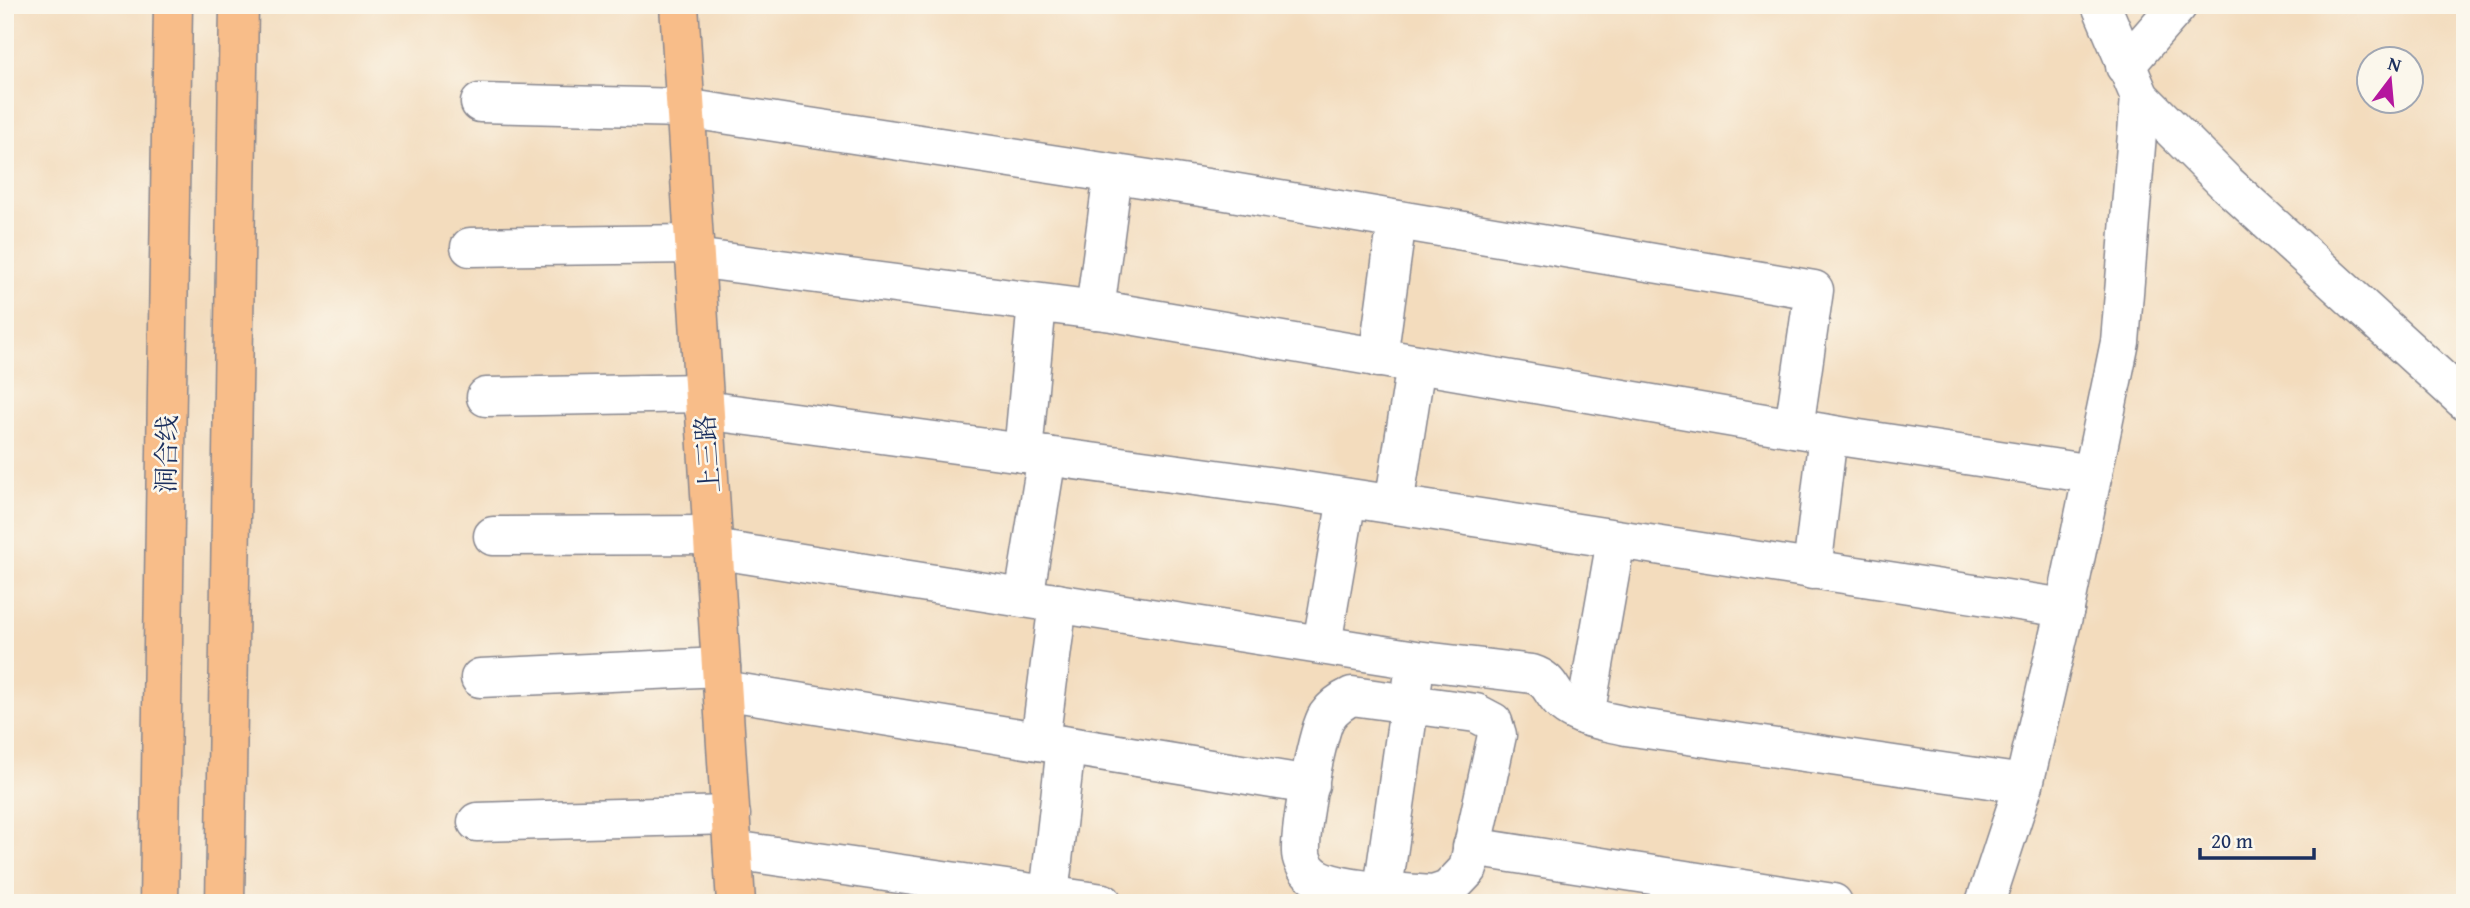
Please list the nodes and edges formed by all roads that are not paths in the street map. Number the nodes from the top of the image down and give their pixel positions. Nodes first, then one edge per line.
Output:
1 (173, 5) edge
2 (239, 5) edge
3 (679, 5) edge
4 (2101, 5) edge
5 (2178, 5) edge
6 (2132, 82) junction
7 (480, 103) dead end
8 (684, 108) junction
9 (1113, 174) junction
10 (1397, 220) junction
11 (470, 247) dead end
12 (694, 251) junction
13 (1037, 303) junction
14 (1095, 310) junction
15 (1378, 358) junction
16 (1416, 364) junction
17 (486, 397) dead end
18 (2465, 401) edge
19 (704, 402) junction
20 (1811, 431) junction
21 (1035, 454) junction
22 (2093, 474) junction
23 (1347, 498) junction
24 (1394, 505) junction
25 (493, 536) dead end
26 (1616, 540) junction
27 (713, 542) junction
28 (1812, 570) junction
29 (1041, 600) junction
30 (2064, 608) junction
31 (1322, 645) junction
32 (1416, 660) junction
33 (480, 678) dead end
34 (722, 678) junction
35 (1410, 704) junction
36 (1585, 716) junction
37 (1053, 743) junction
38 (2024, 784) junction
39 (1310, 785) junction
40 (477, 822) dead end
41 (732, 833) junction
42 (1472, 847) junction
43 (1382, 896) edge
44 (1077, 900) edge
45 (159, 903) edge
46 (225, 903) edge
47 (736, 903) edge
48 (1833, 903) edge
49 (1985, 903) edge

1 - 45 main road, 洞合线
2 - 46 main road
3 - 8 main road, 上三路
4 - 6 street
5 - 6 street
6 - 18 street
6 - 22 street
7 - 8 street
8 - 9 street
8 - 12 main road, 上三路
9 - 10 street
9 - 14 street
10 - 15 street
10 - 20 street
11 - 12 street
12 - 13 street
12 - 19 main road, 上三路
13 - 14 street
13 - 21 street
14 - 15 street
15 - 16 street
16 - 20 street
16 - 24 street
17 - 19 street
19 - 21 street
19 - 27 main road, 上三路
20 - 22 street
20 - 28 street
21 - 23 street
21 - 29 street
22 - 30 street
23 - 24 street
23 - 31 street
24 - 26 street
25 - 27 street
26 - 28 street
26 - 36 street
27 - 29 street
27 - 34 main road, 上三路
28 - 30 street
29 - 31 street
29 - 37 street
30 - 38 street
31 - 32 street
32 - 35 street
32 - 36 street
33 - 34 street
34 - 37 street
34 - 41 main road, 上三路
35 - 39 street
35 - 42 street
35 - 43 street
36 - 38 street
37 - 39 street
37 - 44 street
38 - 49 street
39 - 43 street
40 - 41 street
41 - 44 street
41 - 47 main road, 上三路
42 - 43 street
42 - 48 street

